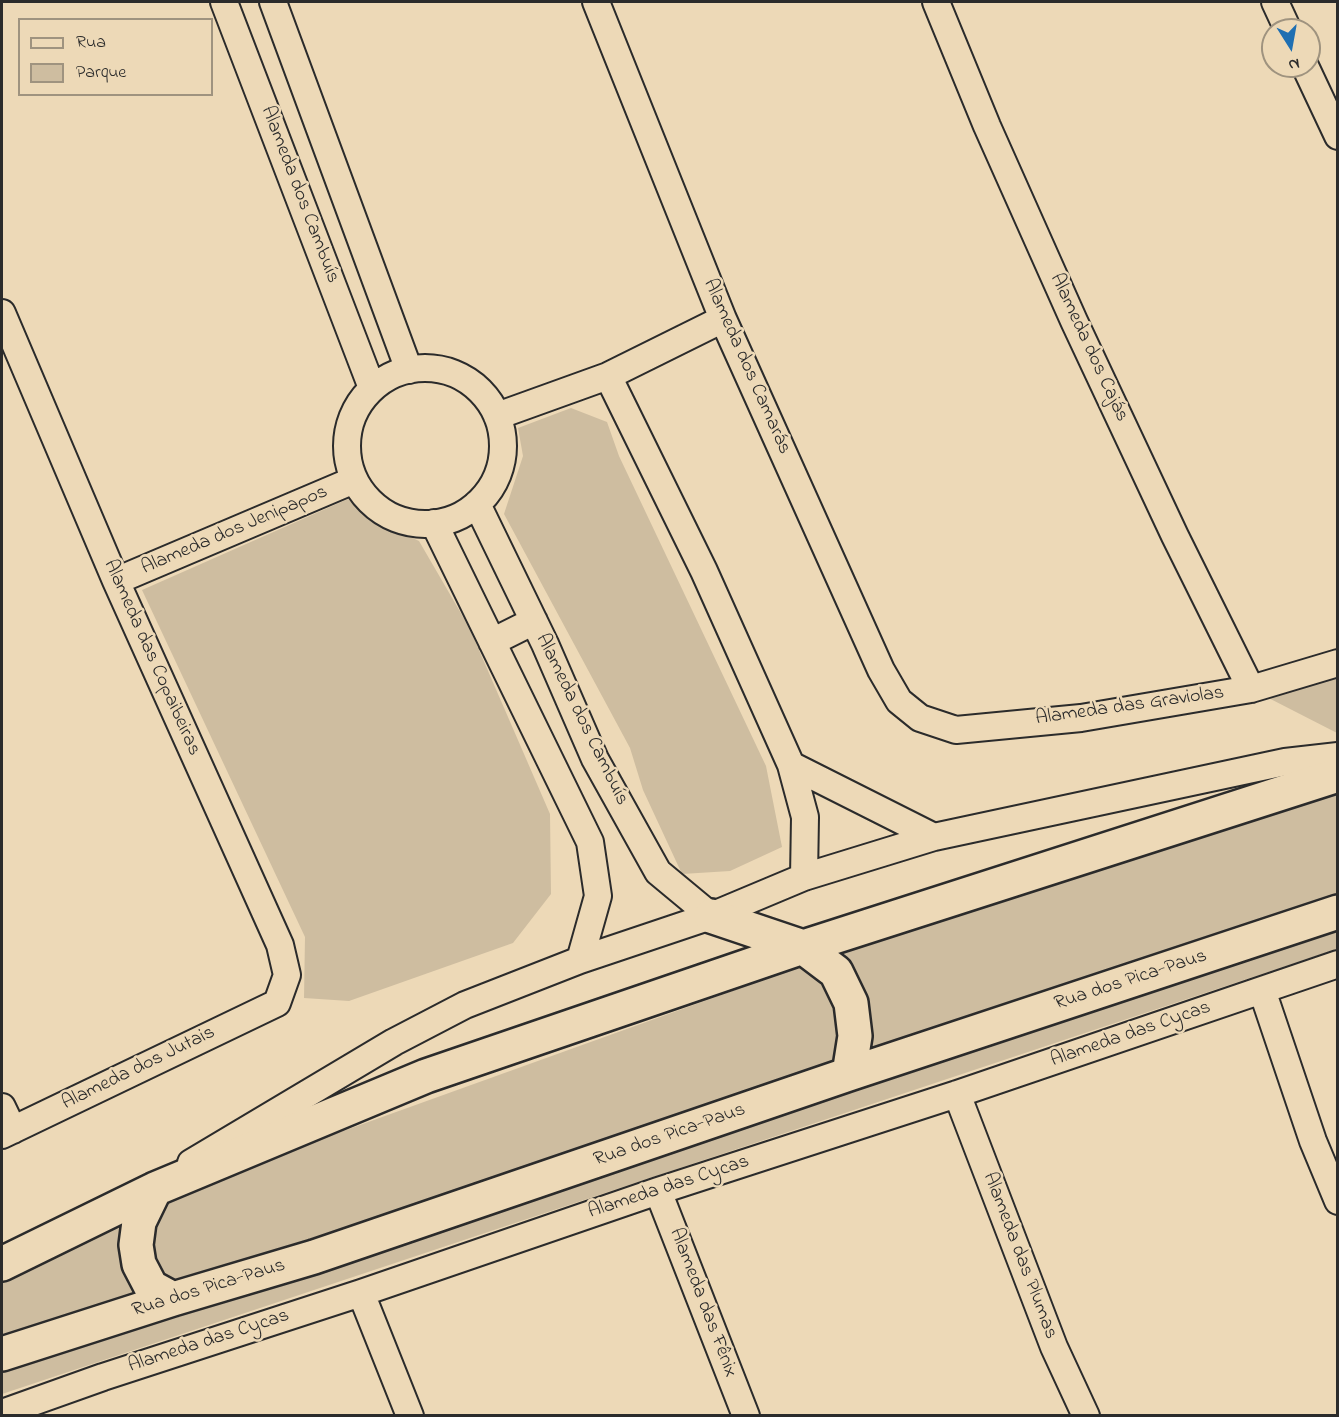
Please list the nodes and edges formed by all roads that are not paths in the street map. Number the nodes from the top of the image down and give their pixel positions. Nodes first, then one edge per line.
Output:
1 (224, 2) edge
2 (273, 2) edge
3 (596, 2) edge
4 (936, 2) edge
5 (1275, 2) edge
6 (1282, 18) edge
7 (1311, 78) edge
8 (1338, 136) edge
9 (2, 313) edge
10 (723, 319) junction
11 (409, 370) junction
12 (608, 376) junction
13 (372, 388) junction
14 (497, 416) junction
15 (354, 480) junction
16 (477, 504) junction
17 (434, 524) junction
18 (116, 581) junction
19 (534, 621) junction
20 (492, 642) junction
21 (1338, 663) edge
22 (1251, 689) junction
23 (920, 718) joint
24 (1338, 756) edge
25 (595, 759) junction
26 (790, 765) junction
27 (558, 775) junction
28 (1338, 775) edge
29 (934, 837) junction
30 (804, 878) junction
31 (1338, 912) edge
32 (711, 916) junction
33 (803, 947) junction
34 (580, 960) junction
35 (1338, 964) edge
36 (1262, 990) junction
37 (277, 1003) joint
38 (849, 1074) junction
39 (957, 1094) junction
40 (2, 1107) edge
41 (8, 1132) edge
42 (155, 1189) junction
43 (657, 1191) junction
44 (1338, 1200) edge
45 (2, 1264) edge
46 (361, 1293) junction
47 (173, 1299) junction
48 (2, 1354) edge
49 (8, 1413) edge
50 (410, 1416) edge
51 (746, 1416) edge
52 (1086, 1416) edge

1 - 13 street, Alameda dos Cambuís
2 - 11 street
3 - 10 street, Alameda dos Camarás
4 - 22 street, Alameda dos Cajás
5 - 6 street
7 - 8 street
9 - 18 street, Alameda das Copaibeiras
10 - 12 street
10 - 23 street, Alameda dos Camarás
11 - 13 street
11 - 14 street
12 - 14 street
12 - 26 street
13 - 15 street
14 - 16 street
15 - 17 street
15 - 18 street, Alameda dos Jenipapos
16 - 17 street
16 - 19 street, Alameda dos Cambuís
17 - 20 street
18 - 37 street, Alameda das Copaibeiras
19 - 20 street
19 - 25 street, Alameda dos Cambuís
20 - 27 street
21 - 22 street, Alameda das Graviolas
22 - 23 street, Alameda das Graviolas
24 - 29 street
25 - 27 street
25 - 32 street, Alameda dos Cambuís
26 - 29 street
26 - 30 street
27 - 34 street
28 - 33 street
29 - 30 street
30 - 32 street
31 - 38 street, Rua dos Pica-Paus
32 - 33 street
32 - 34 street
33 - 38 street
33 - 42 street
34 - 42 street
35 - 36 street, Alameda das Cycas
36 - 39 street, Alameda das Cycas
36 - 44 street
37 - 41 street, Alameda dos Jutais
38 - 47 street, Rua dos Pica-Paus
39 - 43 street, Alameda das Cycas
39 - 52 street, Alameda das Plumas
40 - 41 street
42 - 45 street
42 - 47 street
43 - 46 street, Alameda das Cycas
43 - 51 street, Alameda das Fênix
46 - 49 street, Alameda das Cycas
46 - 50 street
47 - 48 street, Rua dos Pica-Paus

